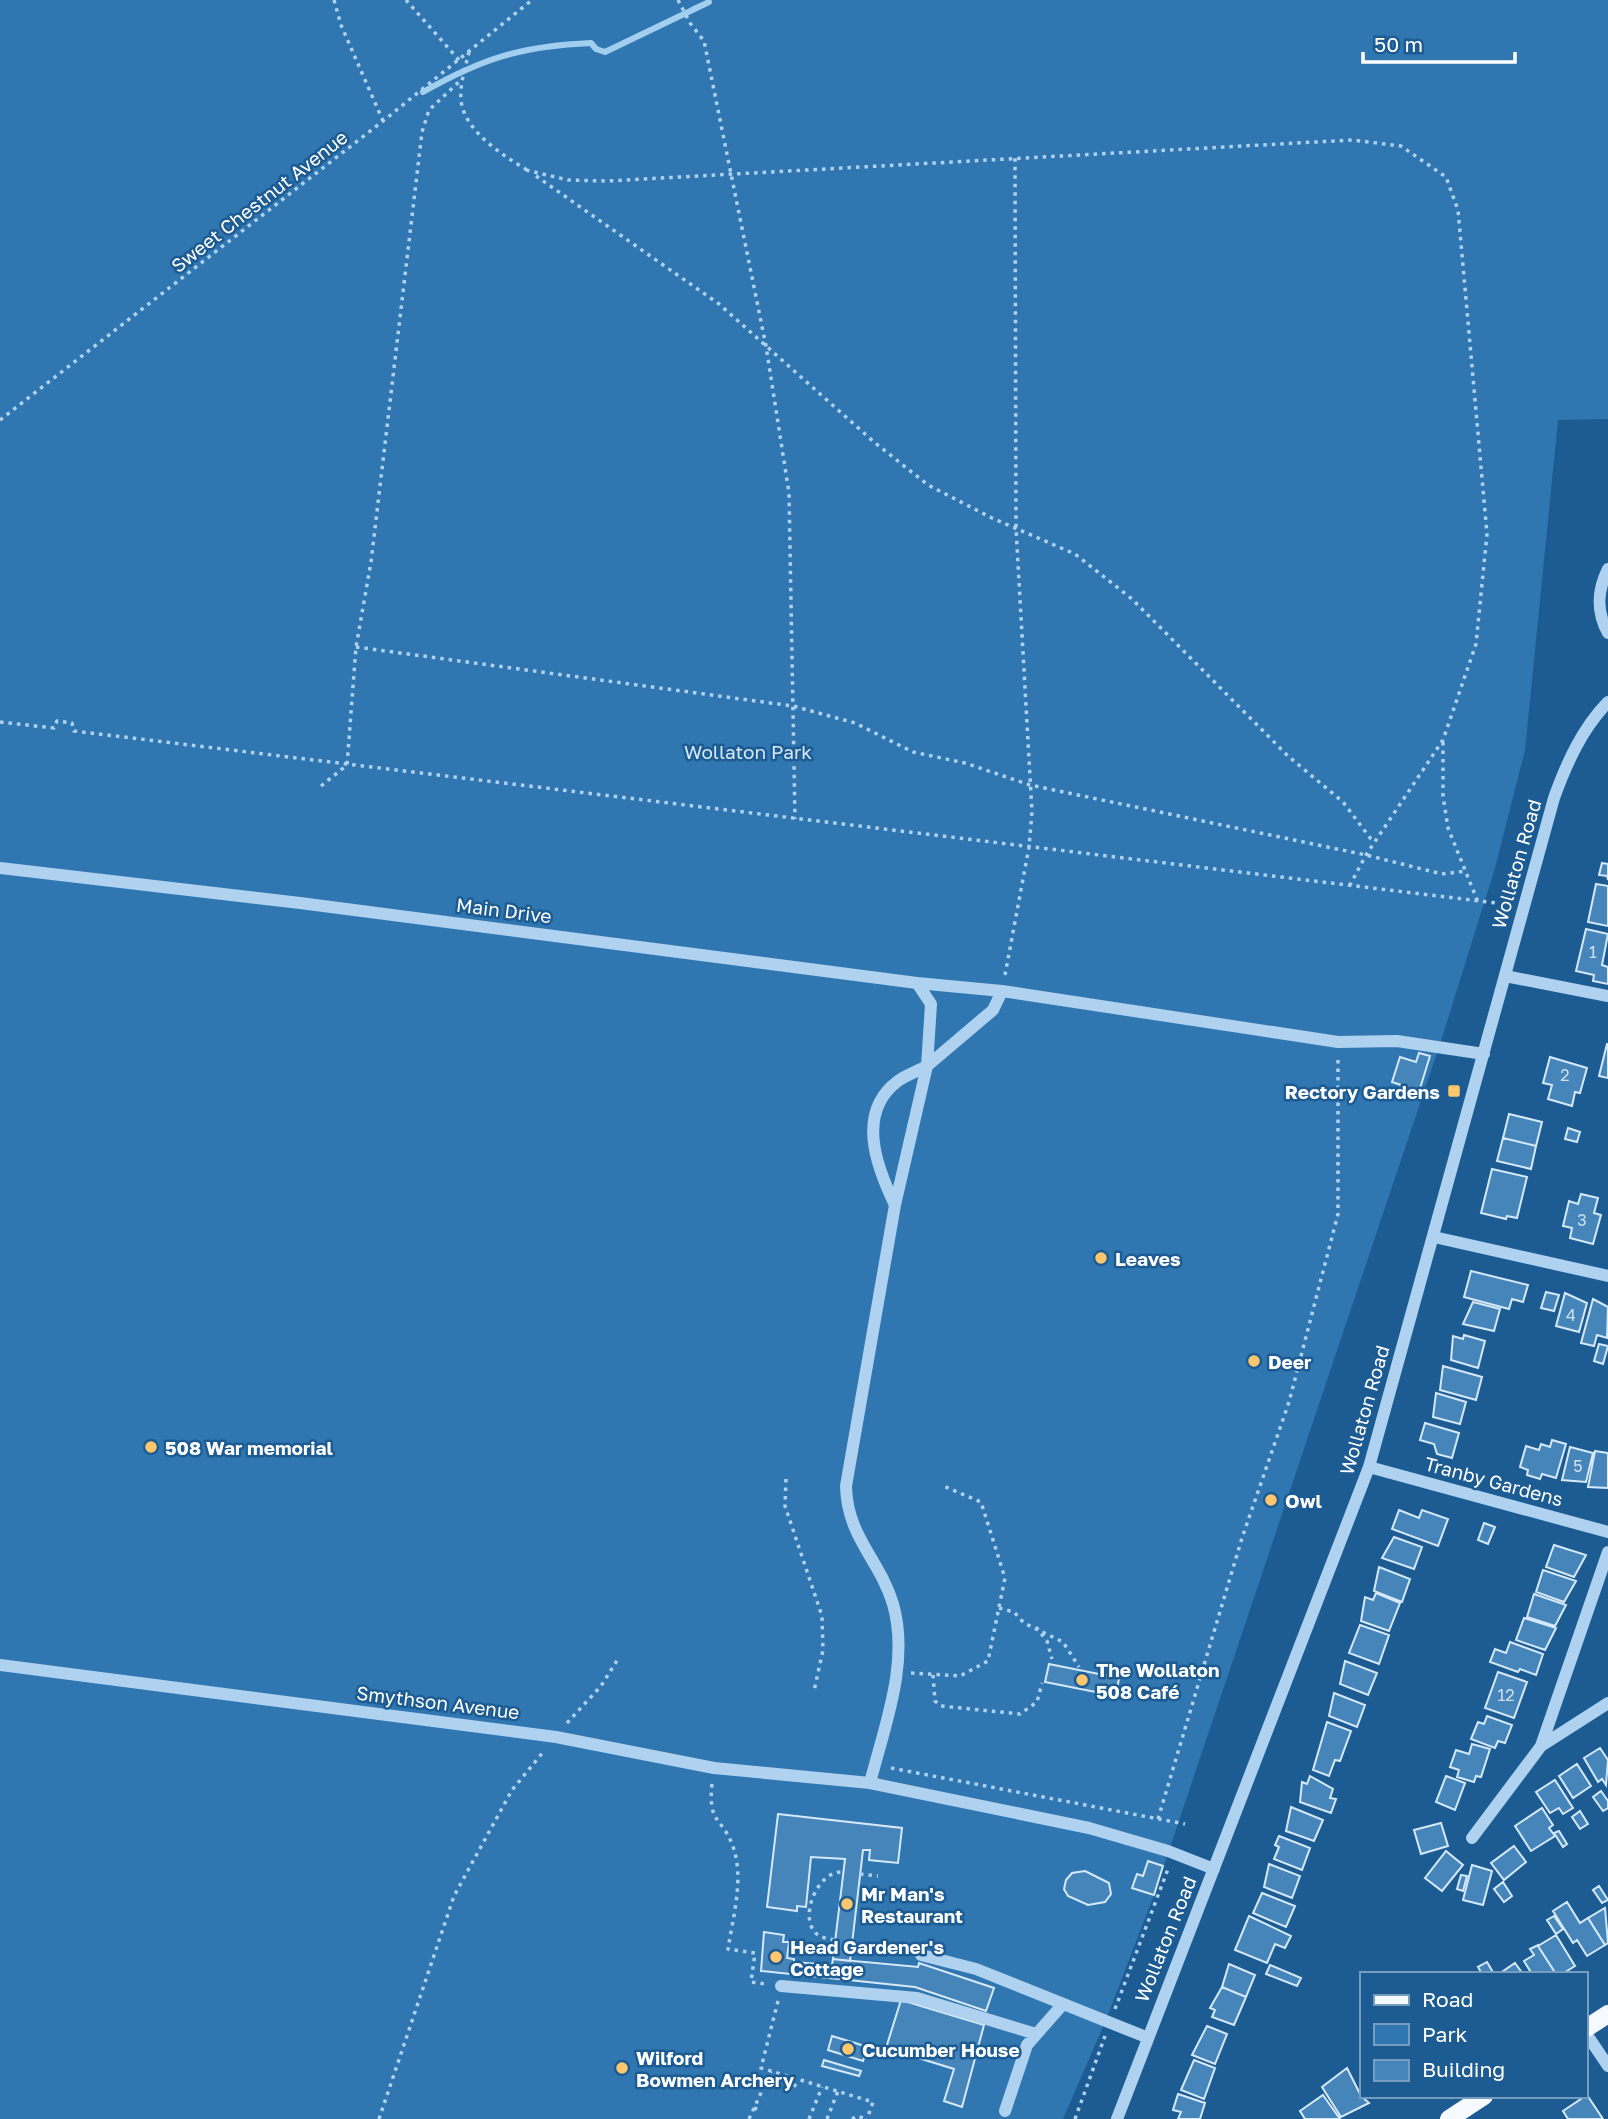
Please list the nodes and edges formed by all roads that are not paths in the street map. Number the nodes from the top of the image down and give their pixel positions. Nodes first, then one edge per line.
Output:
1 (1608, 569) edge
2 (1608, 633) edge
3 (1608, 702) edge
4 (0, 868) edge
5 (1505, 976) junction
6 (917, 983) junction
7 (1002, 991) junction
8 (1608, 996) edge
9 (1484, 1054) junction
10 (927, 1066) junction
11 (895, 1205) junction
12 (1434, 1237) junction
13 (1608, 1276) edge
14 (1369, 1467) junction
15 (1608, 1532) edge
16 (1608, 1552) edge
17 (0, 1665) edge
18 (1608, 1703) edge
19 (1541, 1746) junction
20 (870, 1783) junction
21 (1472, 1838) dead end
22 (1214, 1869) junction
23 (921, 1955) dead end
24 (781, 1986) road end
25 (1063, 2004) junction
26 (1608, 2014) edge
27 (1587, 2030) edge
28 (1036, 2034) junction
29 (1587, 2034) edge
30 (1146, 2037) junction
31 (1608, 2066) edge
32 (1481, 2098) edge
33 (1005, 2111) dead end
34 (1117, 2119) edge
35 (1449, 2119) edge

1 - 2 street
3 - 5 street, Wollaton Road
4 - 6 street, Main Drive
5 - 8 street
5 - 9 street, Wollaton Road
6 - 7 street, Main Drive
6 - 10 street
7 - 9 street, Main Drive
7 - 10 street
9 - 12 street, Wollaton Road
10 - 11 street
10 - 11 street
11 - 20 street
12 - 13 street
12 - 14 street, Wollaton Road
14 - 15 street, Tranby Gardens
14 - 22 street, Wollaton Road
16 - 19 street
17 - 20 street, Smythson Avenue
18 - 19 street
19 - 21 street
20 - 22 street, Smythson Avenue
22 - 30 street, Wollaton Road
23 - 25 street
24 - 28 street
25 - 28 street
25 - 30 street
26 - 27 main road
28 - 33 street
29 - 31 street
30 - 34 street, Wollaton Road
32 - 35 main road

